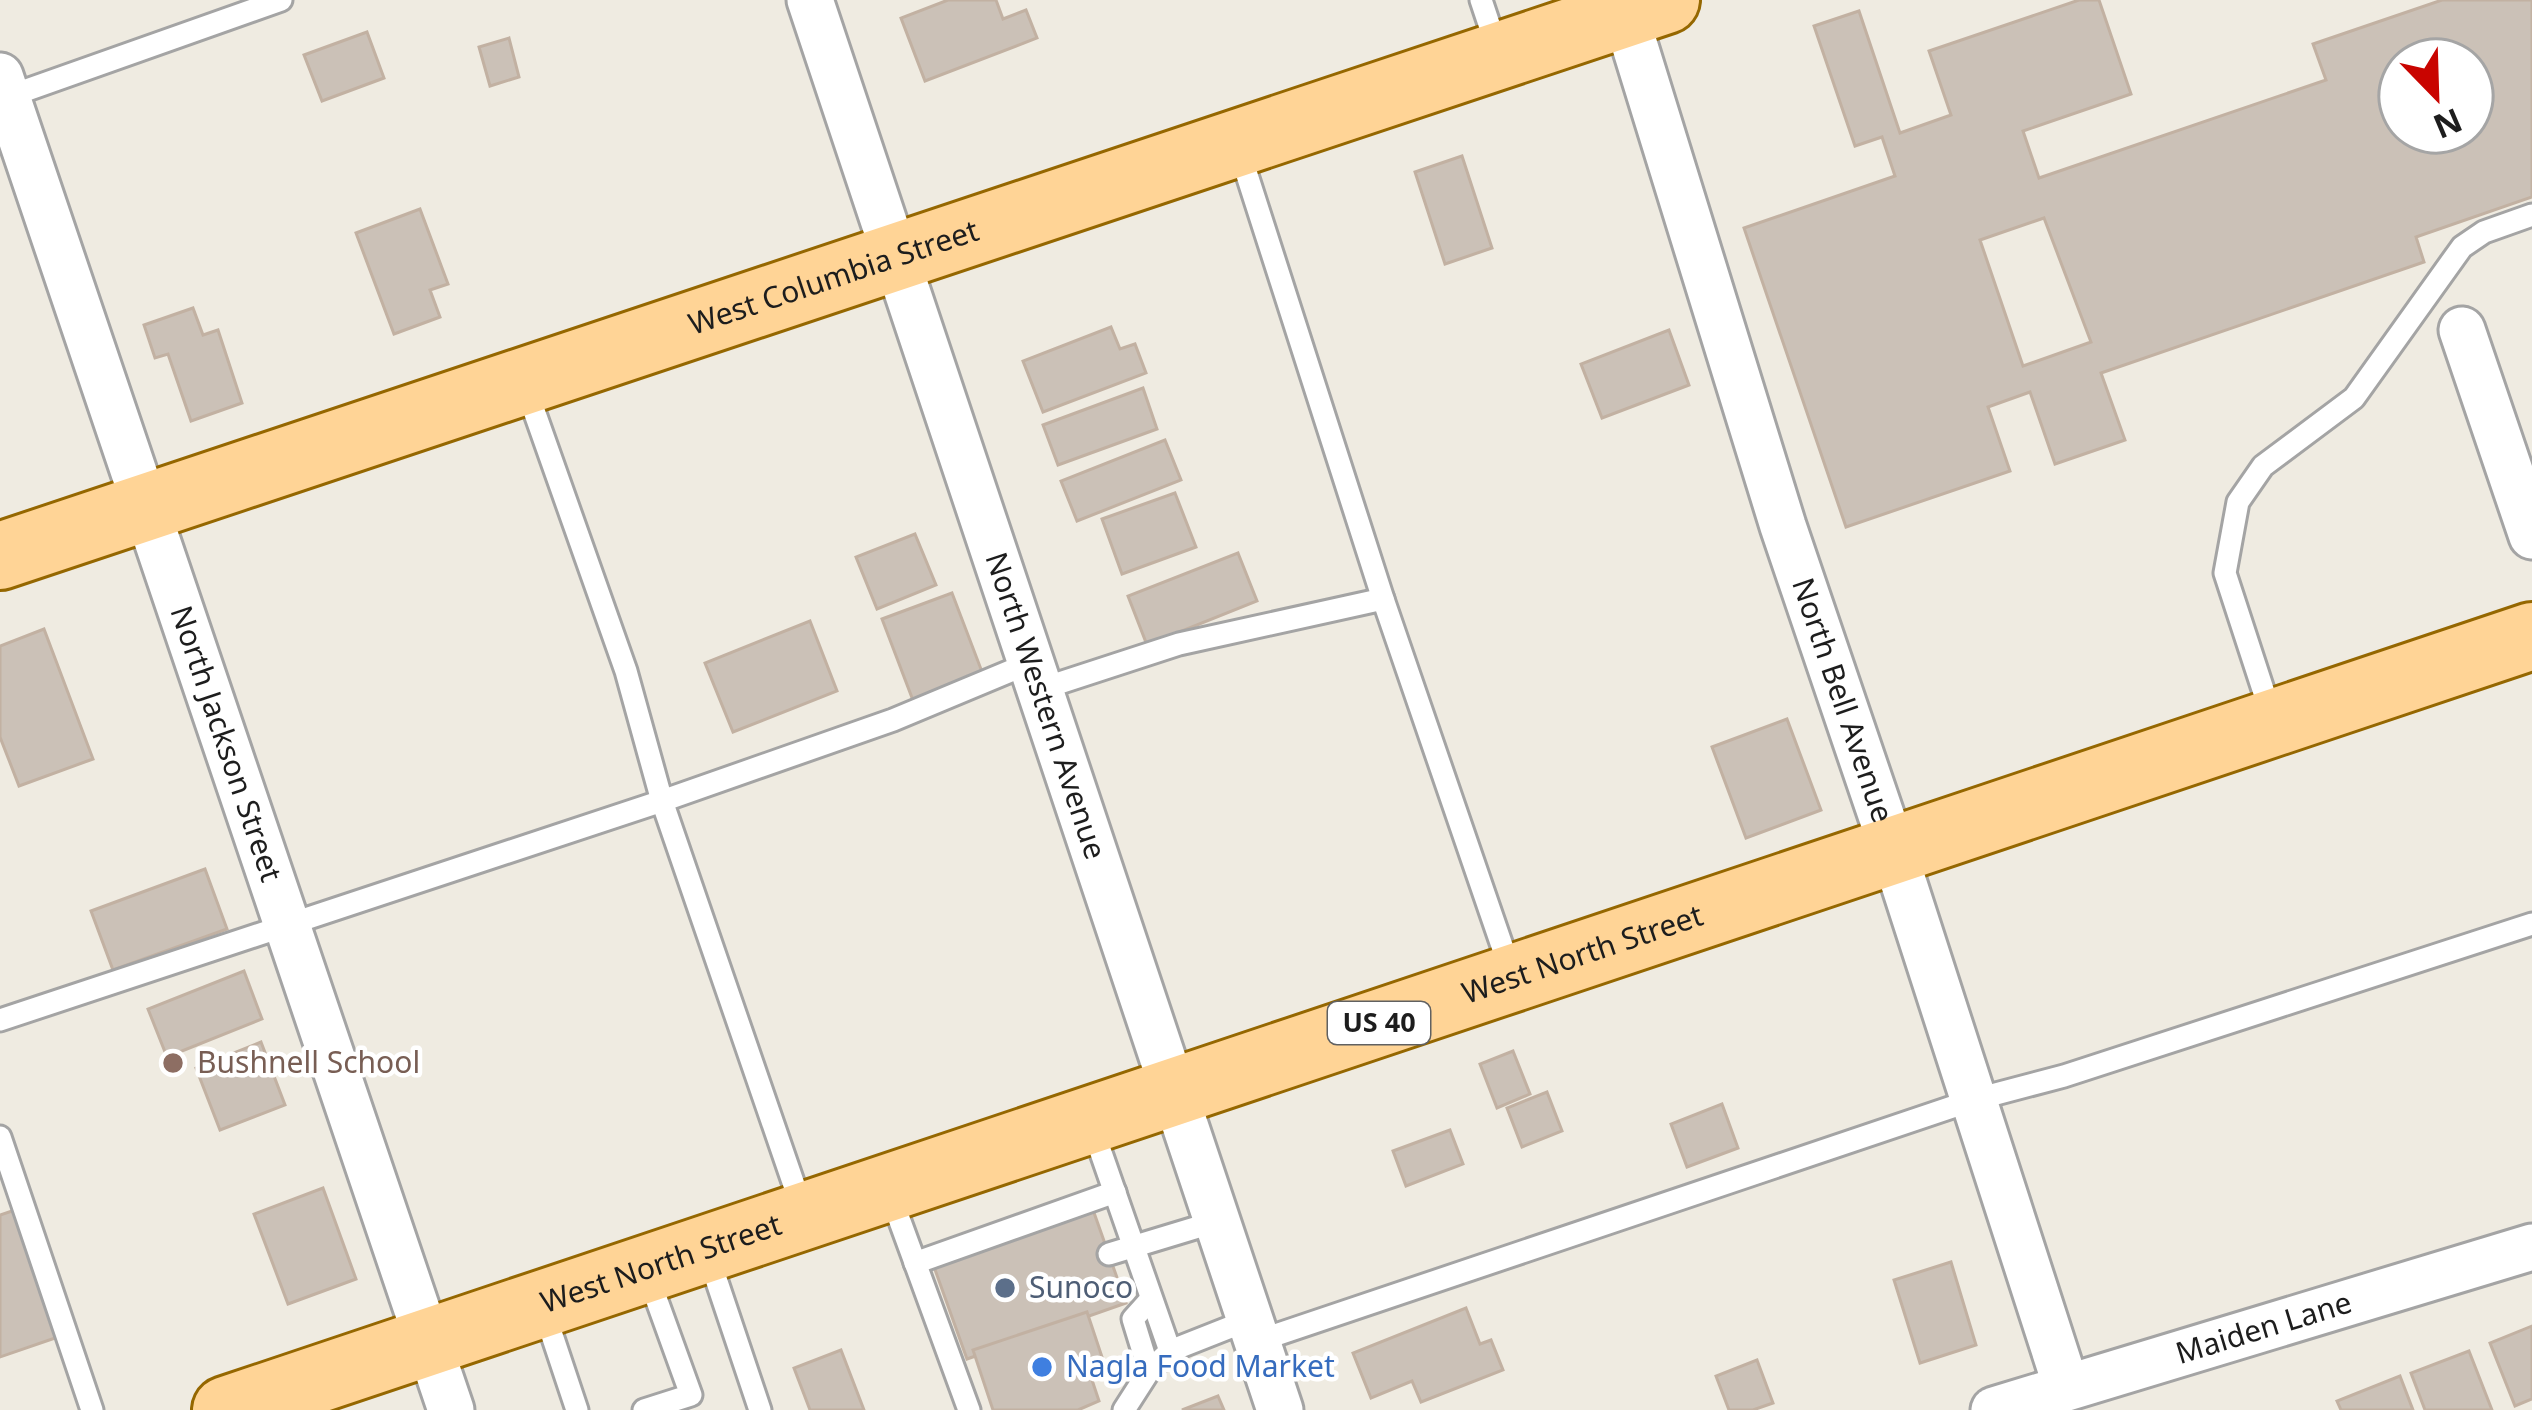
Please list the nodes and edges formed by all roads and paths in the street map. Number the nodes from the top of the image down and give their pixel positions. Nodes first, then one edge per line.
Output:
1 (281, 0) edge
2 (810, 0) edge
3 (1646, 7) edge
4 (1490, 28) edge
5 (4, 87) edge
6 (1237, 144) junction
7 (2532, 214) edge
8 (894, 256) junction
9 (2462, 330) dead end
10 (524, 382) junction
11 (145, 507) junction
12 (2532, 536) edge
13 (0, 556) edge
14 (1383, 599) junction
15 (2532, 636) edge
16 (1036, 676) junction
17 (2274, 722) junction
18 (662, 801) junction
19 (1893, 850) junction
20 (2532, 924) edge
21 (288, 925) junction
22 (1513, 978) junction
23 (0, 1020) edge
24 (1176, 1091) junction
25 (1973, 1100) junction
26 (1090, 1120) junction
27 (2, 1152) edge
28 (888, 1188) junction
29 (1115, 1192) junction
30 (805, 1216) junction
31 (1218, 1221) junction
32 (1133, 1246) junction
33 (2532, 1247) edge
34 (1109, 1255) dead end
35 (675, 1259) junction
36 (915, 1263) junction
37 (1150, 1300) junction
38 (542, 1304) junction
39 (1254, 1330) junction
40 (428, 1342) junction
41 (1170, 1351) junction
42 (1149, 1371) junction
43 (2066, 1386) junction
44 (92, 1410) edge
45 (226, 1410) edge
46 (451, 1410) edge
47 (577, 1410) edge
48 (644, 1410) edge
49 (760, 1410) edge
50 (969, 1410) edge
51 (1124, 1410) edge
52 (1280, 1410) edge
53 (1994, 1410) edge

1 - 5 lane
2 - 8 street, North Western Avenue
3 - 4 main road, West Columbia Street
3 - 19 street, North Bell Avenue
4 - 6 main road, West Columbia Street
5 - 11 street, North Jackson Street
6 - 8 main road, West Columbia Street
6 - 14 lane
7 - 17 lane
8 - 10 main road, West Columbia Street
8 - 16 street, North Western Avenue
9 - 12 street
10 - 11 main road, West Columbia Street
10 - 18 lane
11 - 13 main road, West Columbia Street
11 - 21 street, North Jackson Street
14 - 16 lane
14 - 22 lane
15 - 17 main road, West North Street / US 40
16 - 18 lane
16 - 24 street, North Western Avenue
17 - 19 main road, West North Street / US 40
18 - 21 lane
18 - 30 lane
19 - 22 main road, West North Street / US 40
19 - 25 street, North Bell Avenue
20 - 25 lane
21 - 23 lane
21 - 40 street, North Jackson Street
22 - 24 main road, West North Street / US 40
24 - 26 main road, West North Street / US 40
24 - 31 street, North Western Avenue
25 - 39 lane
25 - 43 street, North Bell Avenue
26 - 28 main road, West North Street / US 40
26 - 29 lane
27 - 44 lane
28 - 30 main road, West North Street / US 40
28 - 36 lane
29 - 32 lane
29 - 36 lane
30 - 35 main road, West North Street / US 40
31 - 32 lane
31 - 39 street, North Western Avenue
32 - 34 lane
32 - 37 lane
33 - 43 street, Maiden Lane
35 - 38 main road, West North Street / US 40
35 - 48 lane
35 - 49 lane
36 - 50 lane
37 - 41 lane
37 - 42 lane
38 - 40 main road, West North Street / US 40
38 - 47 lane
39 - 41 lane
39 - 52 street, North Western Avenue
40 - 45 main road, West North Street / US 40
40 - 46 street, North Jackson Street
41 - 42 lane
42 - 51 lane
43 - 53 street, Maiden Lane

